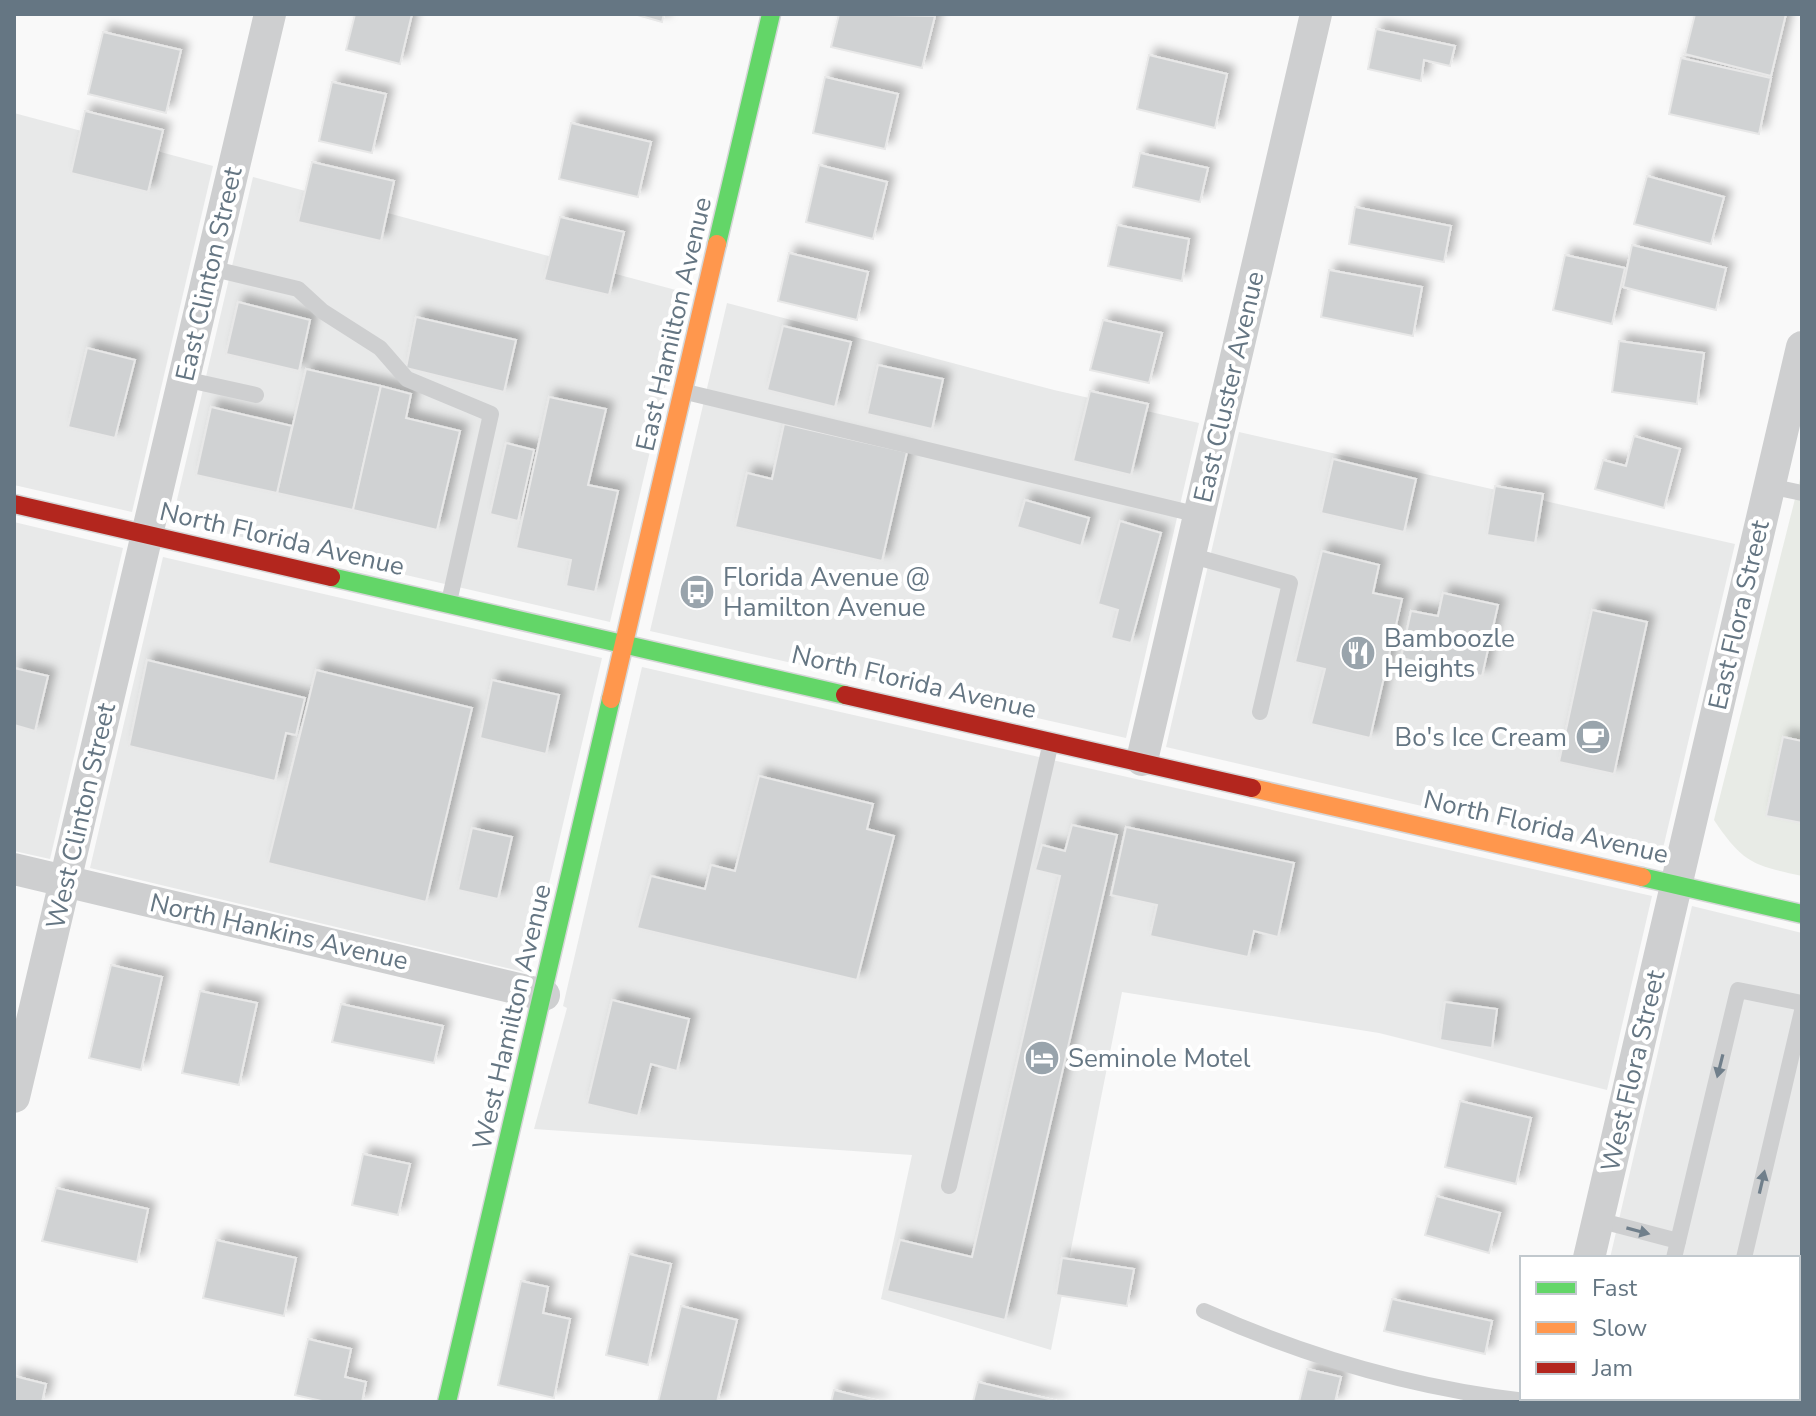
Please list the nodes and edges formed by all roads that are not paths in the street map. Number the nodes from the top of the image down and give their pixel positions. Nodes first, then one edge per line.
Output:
1 (270, 14) edge
2 (771, 14) edge
3 (1316, 14) edge
4 (210, 268) junction
5 (1802, 347) edge
6 (184, 379) junction
7 (686, 392) junction
8 (256, 395) dead end
9 (1795, 410) edge
10 (1769, 486) junction
11 (1802, 493) edge
12 (14, 504) edge
13 (1199, 515) junction
14 (147, 535) junction
15 (1189, 555) junction
16 (449, 604) junction
17 (626, 644) junction
18 (1260, 712) dead end
19 (1051, 740) junction
20 (1142, 760) junction
21 (14, 869) edge
22 (66, 882) junction
23 (1676, 883) junction
24 (1802, 914) edge
25 (544, 995) junction
26 (1802, 1003) edge
27 (1802, 1011) edge
28 (14, 1097) edge
29 (949, 1186) dead end
30 (1598, 1220) junction
31 (1676, 1250) edge
32 (1589, 1256) edge
33 (1744, 1256) edge
34 (1204, 1311) dead end
35 (447, 1402) edge
36 (1535, 1402) edge

1 - 4 street, East Clinton Street
2 - 7 main road, East Hamilton Avenue
3 - 13 street, East Cluster Avenue
4 - 6 street, East Clinton Street
4 - 16 lane
5 - 9 street, East Flora Street
6 - 8 lane
6 - 14 street, East Clinton Street
7 - 13 lane
7 - 17 main road, East Hamilton Avenue
9 - 10 street, East Flora Street
10 - 11 lane
10 - 23 street, East Flora Street
12 - 14 main road, North Florida Avenue
13 - 15 street, East Cluster Avenue
14 - 16 main road, North Florida Avenue
14 - 22 street, West Clinton Street
15 - 18 lane
15 - 20 street, East Cluster Avenue
16 - 17 main road, North Florida Avenue
17 - 19 main road, North Florida Avenue
17 - 25 main road, West Hamilton Avenue
19 - 20 main road, North Florida Avenue
19 - 29 lane
20 - 23 main road, North Florida Avenue
21 - 22 street, North Hankins Avenue
22 - 25 street, North Hankins Avenue
22 - 28 street, West Clinton Street
23 - 24 main road, North Florida Avenue
23 - 30 street, West Flora Street
25 - 35 main road, West Hamilton Avenue
26 -> 31 lane
33 -> 27 lane
30 -> 31 lane
30 - 32 street, West Flora Street
34 - 36 lane

